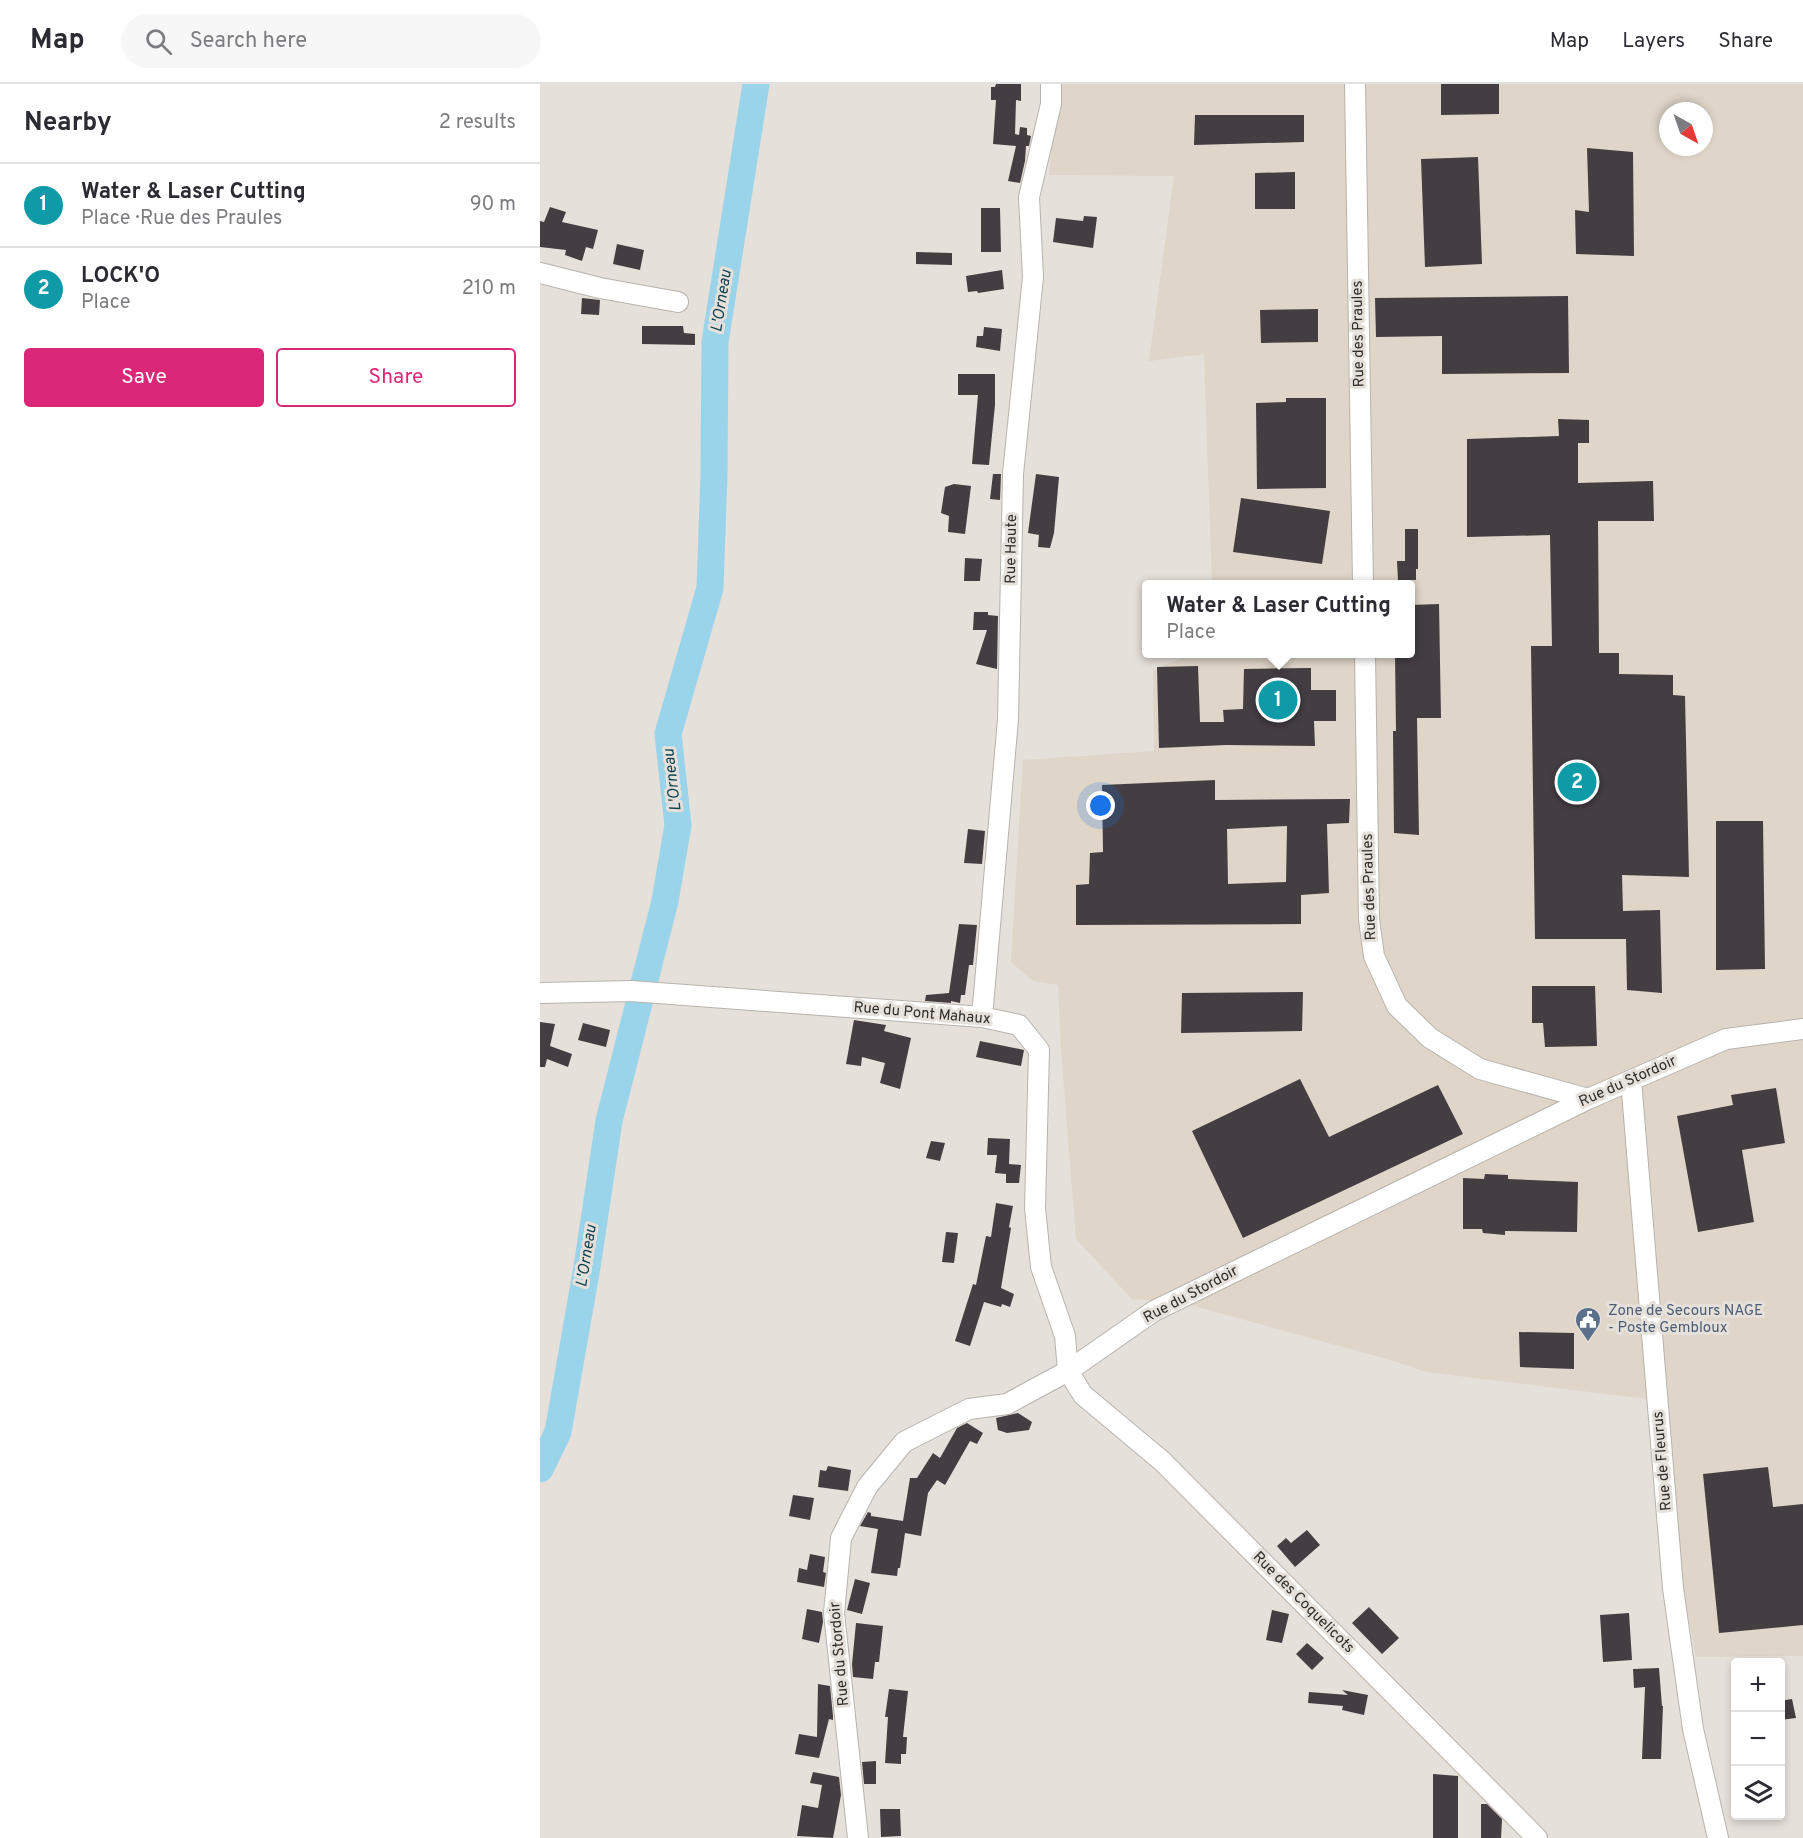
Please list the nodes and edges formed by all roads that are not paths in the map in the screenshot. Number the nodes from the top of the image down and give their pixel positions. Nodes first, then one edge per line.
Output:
1 (1051, 84) edge
2 (1355, 84) edge
3 (540, 273) edge
4 (678, 302) dead end
5 (1363, 580) edge
6 (1365, 658) edge
7 (540, 993) edge
8 (982, 1017) junction
9 (1803, 1029) edge
10 (1631, 1080) junction
11 (1588, 1099) junction
12 (1068, 1371) junction
13 (858, 1838) edge
14 (1537, 1838) edge
15 (1718, 1838) edge

1 - 8 street, Rue Haute
2 - 5 street, Rue des Praules
3 - 4 street
6 - 11 street, Rue des Praules
7 - 8 street, Rue du Pont Mahaux
8 - 12 street, Rue du Pont Mahaux
9 - 10 street, Rue du Stordoir
10 - 11 street, Rue du Stordoir
10 - 15 street, Rue de Fleurus
11 - 12 street, Rue du Stordoir
12 - 13 street, Rue du Stordoir
12 - 14 street, Rue des Coquelicots

